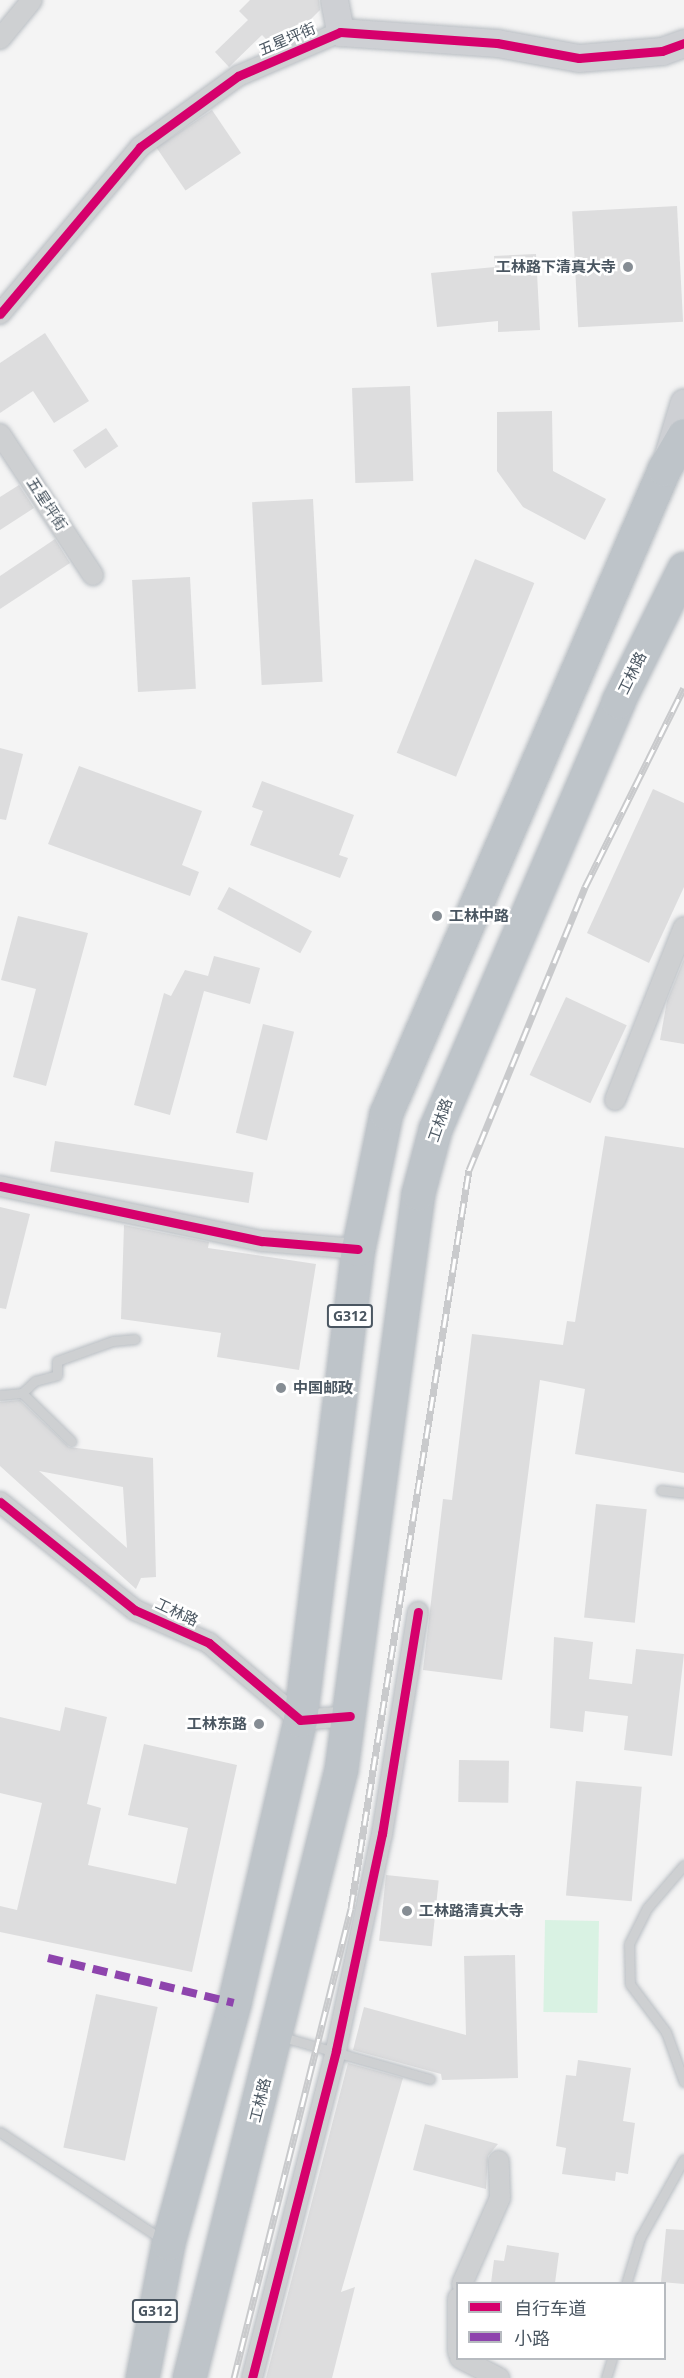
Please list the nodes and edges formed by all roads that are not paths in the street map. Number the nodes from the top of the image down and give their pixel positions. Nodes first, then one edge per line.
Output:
1 (32, 0) edge
2 (333, 0) edge
3 (340, 32) junction
4 (0, 39) edge
5 (684, 44) edge
6 (0, 314) edge
7 (684, 402) edge
8 (0, 434) edge
9 (684, 435) edge
10 (664, 469) junction
11 (684, 568) edge
12 (93, 575) dead end
13 (684, 927) edge
14 (615, 1100) dead end
15 (0, 1186) edge
16 (358, 1249) junction
17 (135, 1340) dead end
18 (22, 1393) junction
19 (0, 1395) edge
20 (70, 1441) dead end
21 (661, 1490) dead end
22 (684, 1493) edge
23 (0, 1502) edge
24 (418, 1612) dead end
25 (350, 1716) junction
26 (300, 1720) junction
27 (684, 1865) edge
28 (277, 2035) junction
29 (336, 2050) junction
30 (430, 2079) dead end
31 (684, 2082) edge
32 (0, 2132) edge
33 (499, 2161) dead end
34 (683, 2162) edge
35 (168, 2243) junction
36 (462, 2282) edge
37 (626, 2282) edge
38 (464, 2360) edge
39 (611, 2360) edge
40 (120, 2378) edge
41 (142, 2378) edge
42 (189, 2378) edge
43 (252, 2378) edge
44 (499, 2378) edge
45 (606, 2378) edge

1 - 4 street
2 - 3 street, 五星坪街
3 - 5 street, 五星坪街
3 - 6 street, 五星坪街
7 - 10 street
8 - 12 street, 五星坪街
9 - 10 highway, G312
10 - 16 highway, G312
11 - 25 highway, 工林路
13 - 14 street
15 - 16 street
16 - 26 highway, G312
17 - 18 lane
18 - 19 lane
18 - 20 lane
21 - 22 lane
23 - 26 street, 工林路
24 - 29 street
25 - 26 street
25 - 28 highway, 工林路
26 - 35 highway, G312
27 - 31 lane
28 - 29 lane
28 - 42 highway, 工林路
29 - 30 lane
29 - 43 street
32 - 35 lane
33 - 36 street
34 - 37 lane
35 - 40 highway
35 - 41 highway, G312
38 - 44 street
39 - 45 lane

